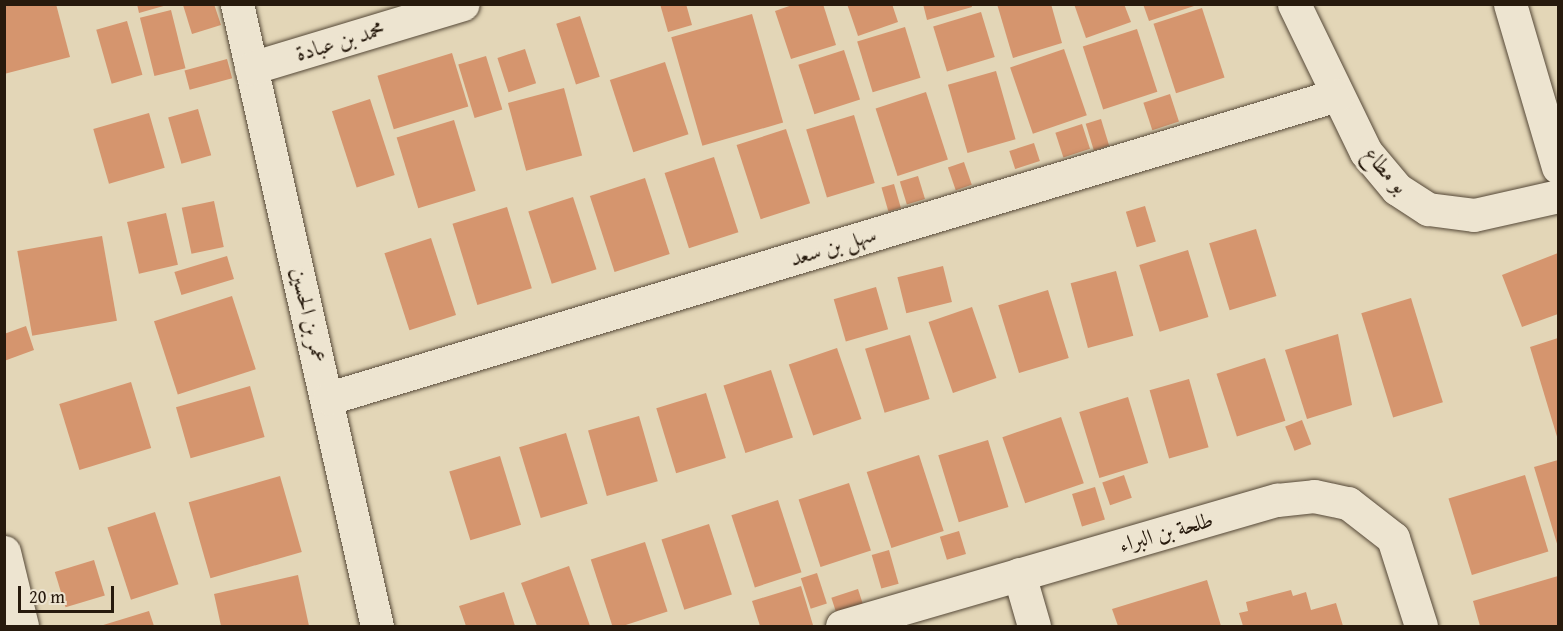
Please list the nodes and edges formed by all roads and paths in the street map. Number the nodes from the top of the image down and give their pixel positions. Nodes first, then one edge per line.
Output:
1 (237, 4) edge
2 (463, 4) edge
3 (1294, 4) edge
4 (1510, 4) edge
5 (251, 68) junction
6 (1337, 94) junction
7 (1558, 167) edge
8 (1558, 196) edge
9 (329, 398) junction
10 (4, 552) edge
11 (1019, 574) junction
12 (22, 627) edge
13 (377, 627) edge
14 (842, 627) edge
15 (1034, 627) edge
16 (1421, 627) edge

1 - 5 street, عمر بن الحسين
2 - 5 street, محمد بن عبادة
3 - 6 street, بو مطاع
4 - 7 street
5 - 9 street, عمر بن الحسين
6 - 8 street, بو مطاع
6 - 9 street, سهل بن سعد
9 - 13 street, عمر بن الحسين
10 - 12 street
11 - 14 street, طلحة بن البراء
11 - 15 street
11 - 16 street, طلحة بن البراء

